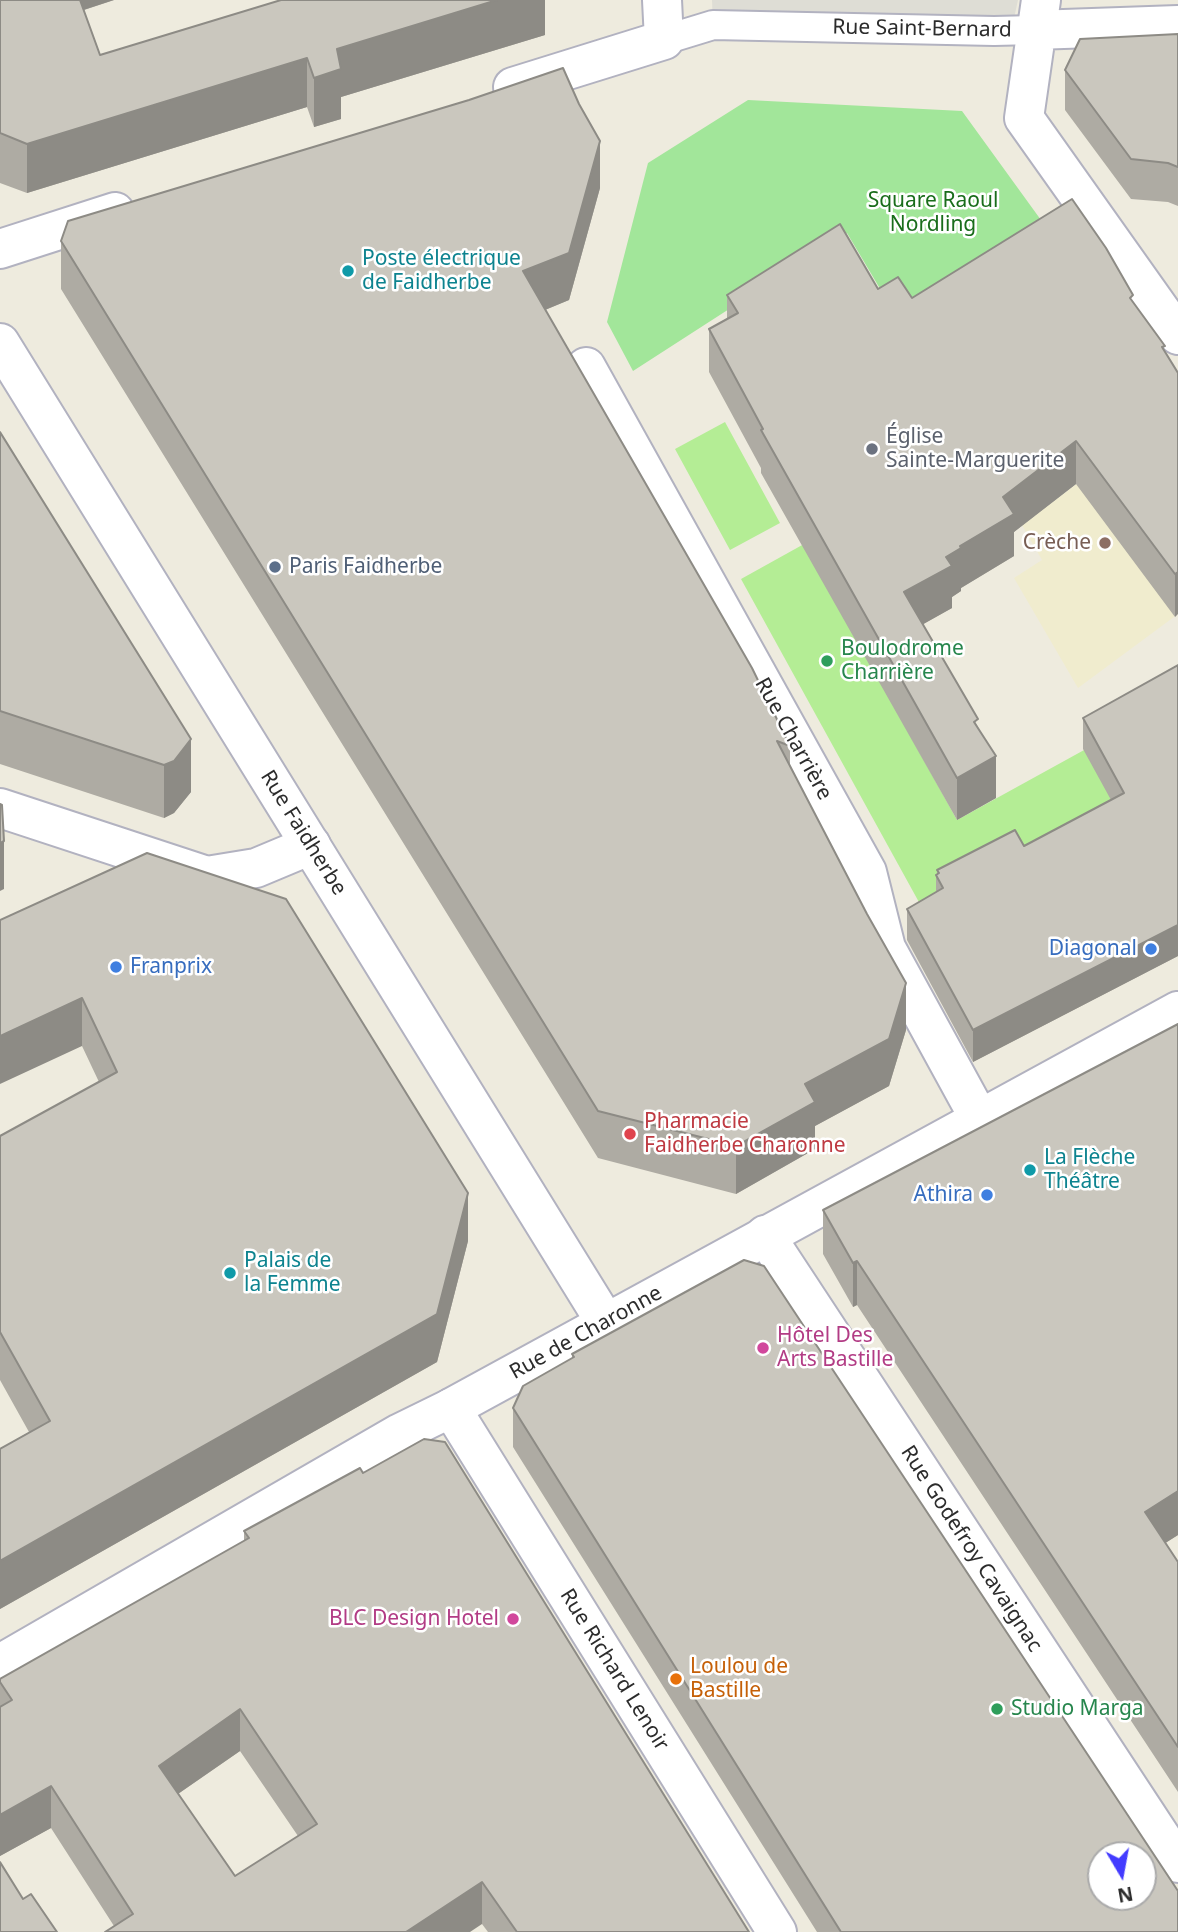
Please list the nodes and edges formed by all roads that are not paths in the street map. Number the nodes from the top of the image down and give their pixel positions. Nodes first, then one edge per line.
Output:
1 (662, 0) edge
2 (1038, 15) edge
3 (1178, 25) edge
4 (664, 40) junction
5 (478, 97) edge
6 (151, 201) edge
7 (0, 249) edge
8 (1178, 335) edge
9 (0, 343) edge
10 (586, 367) dead end
11 (0, 808) edge
12 (311, 845) junction
13 (155, 859) junction
14 (107, 884) edge
15 (1178, 1011) edge
16 (979, 1118) junction
17 (765, 1235) junction
18 (606, 1323) junction
19 (451, 1408) junction
20 (0, 1664) edge
21 (1178, 1863) edge
22 (777, 1932) edge

1 - 4 street
2 - 3 street
2 - 4 street, Rue Saint-Bernard
2 - 8 street, Rue Saint-Bernard
4 - 5 street
6 - 7 street
9 - 12 street, Rue Faidherbe
10 - 16 street, Rue Charrière
11 - 13 street
12 - 13 street
12 - 18 street, Rue Faidherbe
13 - 14 street
15 - 16 street, Rue de Charonne
16 - 17 street, Rue de Charonne
17 - 18 street, Rue de Charonne
17 - 21 street, Rue Godefroy Cavaignac
18 - 19 street, Rue de Charonne
19 - 20 street, Rue de Charonne
19 - 22 street, Rue Richard Lenoir

